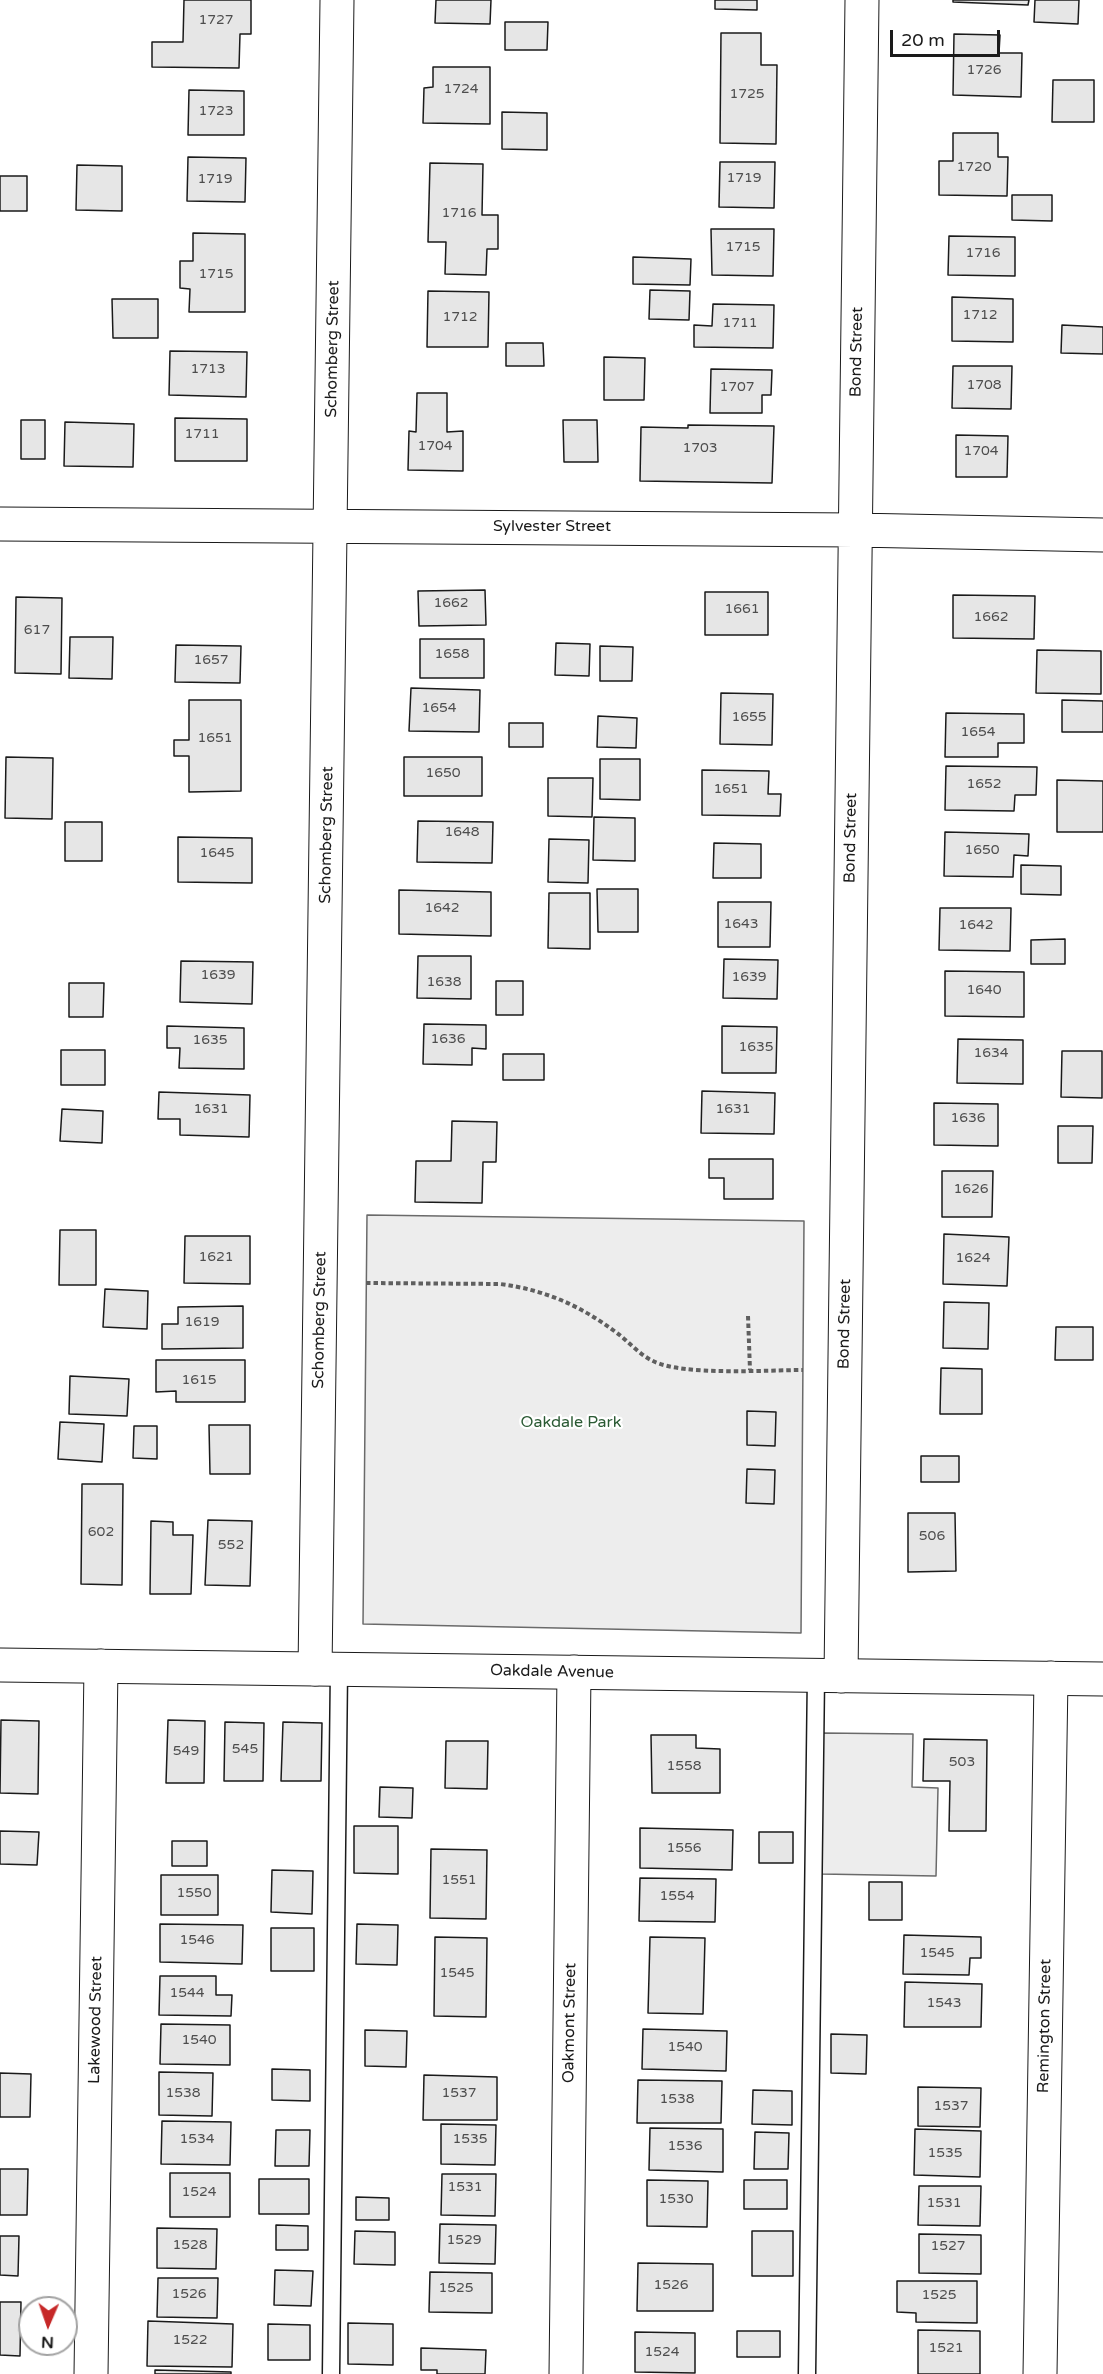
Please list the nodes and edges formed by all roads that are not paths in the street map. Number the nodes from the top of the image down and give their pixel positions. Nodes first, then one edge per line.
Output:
1 (338, 0) edge
2 (862, 0) edge
3 (0, 524) edge
4 (331, 526) junction
5 (855, 530) junction
6 (1103, 535) edge
7 (0, 1665) edge
8 (101, 1666) junction
9 (327, 1669) junction
10 (574, 1672) junction
11 (829, 1676) junction
12 (1051, 1678) junction
13 (1103, 1679) edge
14 (91, 2374) edge
15 (331, 2374) edge
16 (566, 2374) edge
17 (807, 2374) edge
18 (1040, 2374) edge

1 - 4 street, Schomberg Street
2 - 5 street, Bond Street
3 - 4 street, Sylvester Street
4 - 5 street, Sylvester Street
4 - 9 street, Schomberg Street
5 - 6 street, Sylvester Street
5 - 11 street, Bond Street
7 - 8 street, Oakdale Avenue
8 - 9 street, Oakdale Avenue
8 - 14 street, Lakewood Street
9 - 10 street, Oakdale Avenue
9 - 15 lane
10 - 11 street, Oakdale Avenue
10 - 16 street, Oakmont Street
11 - 12 street, Oakdale Avenue
11 - 17 lane
12 - 13 street, Oakdale Avenue
12 - 18 street, Remington Street

